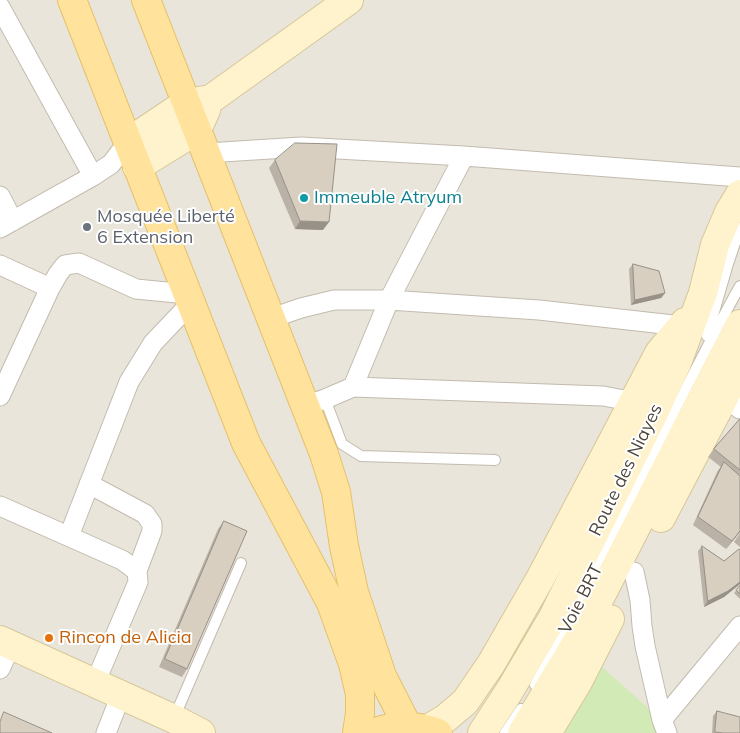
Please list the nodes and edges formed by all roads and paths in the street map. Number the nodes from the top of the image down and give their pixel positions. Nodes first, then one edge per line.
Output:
1 (72, 0) edge
2 (146, 0) edge
3 (347, 1) edge
4 (0, 7) edge
5 (199, 101) junction
6 (202, 141) junction
7 (464, 156) junction
8 (125, 157) junction
9 (93, 176) junction
10 (740, 178) edge
11 (740, 194) edge
12 (0, 196) edge
13 (7, 224) edge
14 (740, 228) edge
15 (0, 264) edge
16 (740, 286) edge
17 (50, 288) junction
18 (703, 293) junction
19 (189, 298) junction
20 (389, 300) junction
21 (272, 318) junction
22 (740, 324) edge
23 (682, 326) junction
24 (740, 333) edge
25 (702, 354) junction
26 (353, 387) junction
27 (0, 396) edge
28 (635, 402) junction
29 (732, 402) edge
30 (315, 403) junction
31 (495, 460) dead end
32 (89, 484) junction
33 (0, 506) edge
34 (69, 536) junction
35 (241, 563) edge
36 (137, 571) junction
37 (634, 572) junction
38 (740, 626) edge
39 (4, 651) edge
40 (95, 683) junction
41 (122, 695) junction
42 (530, 705) edge
43 (174, 719) junction
44 (664, 726) edge
45 (424, 730) edge
46 (106, 733) edge
47 (201, 733) edge
48 (218, 733) edge
49 (357, 733) edge
50 (373, 733) edge
51 (482, 733) edge
52 (505, 733) edge
53 (522, 733) edge

1 - 8 main road
2 - 5 main road
3 - 5 main road
4 - 9 street
5 - 6 main road
5 - 8 main road
6 - 7 street
6 - 8 main road
6 - 21 main road
7 - 10 street
7 - 20 street
8 - 9 street
8 - 19 main road
9 - 13 street
11 - 18 main road, Route des Niayes
12 - 13 street
14 - 25 lane, Voie BRT
15 - 17 street
16 - 25 lane, Voie BRT
17 - 19 street
17 - 27 street
18 - 23 main road
18 - 42 main road, Route des Niayes
19 - 32 street
19 - 49 main road
20 - 21 street
20 - 23 street
20 - 26 street
21 - 30 main road
22 - 42 main road, Route des Niayes
23 - 28 main road
24 - 29 main road
25 - 42 lane, Voie BRT
26 - 28 street
26 - 30 street
28 - 45 main road
29 - 37 main road
30 - 31 lane
30 - 45 main road
32 - 34 street
32 - 36 street
33 - 34 street
34 - 36 street
35 - 43 lane
36 - 40 street
37 - 42 main road
37 - 44 street
38 - 44 street
39 - 40 main road
40 - 41 main road
41 - 43 main road
41 - 46 street
42 - 51 main road, Route des Niayes
42 - 52 lane, Voie BRT
42 - 53 main road, Route des Niayes
43 - 47 main road
43 - 48 main road
45 - 50 main road

